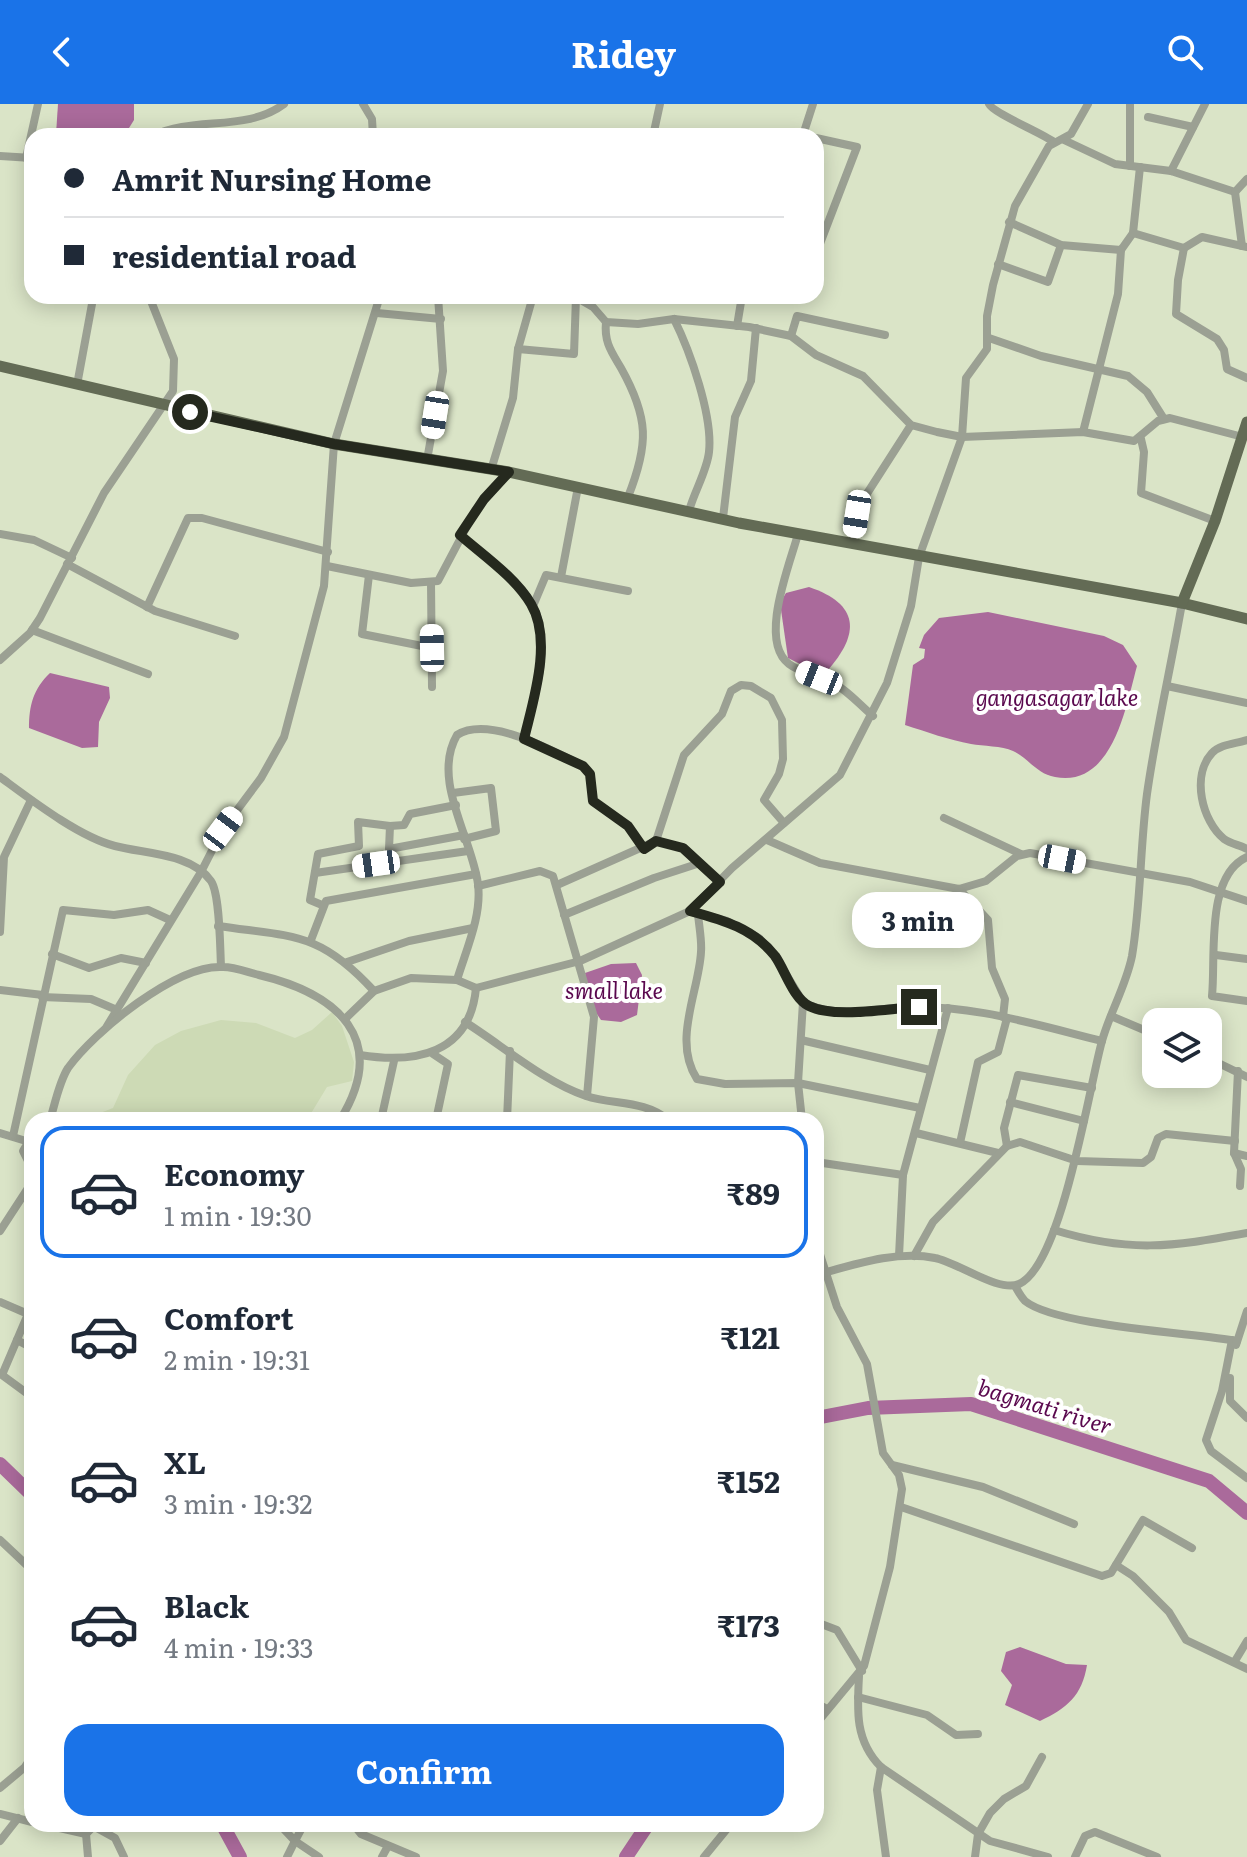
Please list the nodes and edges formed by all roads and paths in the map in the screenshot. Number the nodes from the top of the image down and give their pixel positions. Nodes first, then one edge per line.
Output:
1 (38, 104) edge
2 (284, 104) edge
3 (363, 104) edge
4 (660, 104) edge
5 (813, 104) edge
6 (989, 104) edge
7 (1088, 104) edge
8 (1130, 104) edge
9 (1205, 104) edge
10 (1148, 117) dead end
11 (1193, 127) junction
12 (34, 128) edge
13 (198, 128) edge
14 (374, 128) edge
15 (655, 128) edge
16 (805, 128) edge
17 (824, 140) edge
18 (1064, 140) junction
19 (1054, 142) junction
20 (0, 156) edge
21 (24, 158) edge
22 (1135, 167) junction
23 (1171, 171) junction
24 (1247, 179) edge
25 (1235, 192) junction
26 (1242, 217) edge
27 (1009, 222) junction
28 (824, 233) edge
29 (1133, 233) junction
30 (1061, 245) junction
31 (1245, 246) edge
32 (1184, 248) junction
33 (1121, 250) junction
34 (998, 264) junction
35 (92, 304) dead end
36 (152, 304) edge
37 (379, 304) edge
38 (439, 304) edge
39 (531, 304) edge
40 (575, 304) edge
41 (588, 304) edge
42 (741, 304) edge
43 (377, 313) junction
44 (441, 319) junction
45 (674, 319) junction
46 (606, 322) junction
47 (737, 326) junction
48 (756, 328) junction
49 (885, 335) dead end
50 (791, 336) junction
51 (989, 338) junction
52 (518, 349) junction
53 (0, 366) edge
54 (1100, 368) junction
55 (1247, 378) edge
56 (77, 385) junction
57 (165, 407) junction
58 (1164, 419) junction
59 (1247, 422) edge
60 (911, 425) junction
61 (1083, 432) junction
62 (962, 437) junction
63 (1243, 437) junction
64 (1141, 439) junction
65 (334, 444) junction
66 (427, 460) junction
67 (491, 470) junction
68 (509, 472) junction
69 (578, 487) junction
70 (628, 497) junction
71 (689, 511) junction
72 (723, 518) junction
73 (1215, 521) junction
74 (0, 534) edge
75 (798, 534) junction
76 (460, 535) junction
77 (852, 544) junction
78 (328, 552) junction
79 (919, 557) junction
80 (70, 561) junction
81 (327, 566) junction
82 (369, 575) junction
83 (561, 577) junction
84 (431, 582) junction
85 (628, 591) dead end
86 (1182, 603) junction
87 (533, 606) junction
88 (147, 607) junction
89 (1247, 619) edge
90 (32, 630) junction
91 (235, 636) dead end
92 (432, 648) junction
93 (0, 660) edge
94 (148, 674) dead end
95 (1167, 686) junction
96 (432, 687) dead end
97 (1247, 703) edge
98 (873, 716) junction
99 (524, 739) junction
100 (1247, 740) edge
101 (0, 777) edge
102 (453, 793) junction
103 (31, 800) junction
104 (456, 805) junction
105 (944, 818) dead end
106 (784, 823) junction
107 (390, 826) junction
108 (464, 837) junction
109 (767, 840) junction
110 (656, 841) junction
111 (644, 849) junction
112 (1247, 849) edge
113 (468, 851) junction
114 (1021, 854) junction
115 (1247, 857) edge
116 (700, 863) junction
117 (201, 872) junction
118 (1140, 872) junction
119 (315, 873) junction
120 (476, 874) junction
121 (720, 882) junction
122 (557, 885) junction
123 (478, 886) junction
124 (959, 889) junction
125 (1222, 894) junction
126 (1247, 901) edge
127 (322, 905) junction
128 (694, 912) junction
129 (564, 915) junction
130 (170, 920) junction
131 (218, 926) junction
132 (473, 928) junction
133 (0, 932) edge
134 (311, 940) junction
135 (52, 954) junction
136 (1216, 955) junction
137 (1247, 959) edge
138 (580, 961) junction
139 (347, 962) junction
140 (146, 963) junction
141 (221, 966) junction
142 (457, 980) junction
143 (476, 988) junction
144 (0, 990) edge
145 (374, 991) junction
146 (42, 996) junction
147 (1247, 1001) edge
148 (803, 1002) junction
149 (948, 1008) junction
150 (117, 1010) junction
151 (1111, 1016) junction
152 (1005, 1017) junction
153 (346, 1018) junction
154 (465, 1022) junction
155 (107, 1026) junction
156 (1142, 1029) edge
157 (801, 1040) junction
158 (1102, 1041) junction
159 (510, 1051) junction
160 (433, 1054) junction
161 (360, 1055) junction
162 (394, 1061) junction
163 (1222, 1064) edge
164 (930, 1070) junction
165 (1238, 1071) junction
166 (1247, 1077) edge
167 (798, 1083) junction
168 (1092, 1088) junction
169 (587, 1096) junction
170 (1010, 1102) junction
171 (920, 1108) junction
172 (53, 1112) edge
173 (345, 1112) edge
174 (383, 1112) edge
175 (438, 1112) edge
176 (507, 1112) edge
177 (657, 1112) edge
178 (801, 1112) edge
179 (1084, 1121) junction
180 (0, 1133) edge
181 (916, 1133) junction
182 (13, 1136) junction
183 (24, 1137) edge
184 (1235, 1141) junction
185 (960, 1143) junction
186 (1007, 1146) junction
187 (998, 1153) junction
188 (1234, 1153) junction
189 (1247, 1156) edge
190 (1077, 1161) junction
191 (824, 1163) edge
192 (903, 1175) junction
193 (1240, 1186) dead end
194 (24, 1194) edge
195 (1054, 1230) junction
196 (0, 1231) edge
197 (1247, 1233) edge
198 (899, 1256) junction
199 (914, 1256) junction
200 (824, 1273) edge
201 (824, 1282) edge
202 (1015, 1286) junction
203 (0, 1302) edge
204 (24, 1310) edge
205 (1247, 1311) edge
206 (24, 1325) edge
207 (17, 1340) junction
208 (1234, 1341) junction
209 (24, 1344) edge
210 (1, 1375) edge
211 (24, 1391) edge
212 (1247, 1418) edge
213 (892, 1465) junction
214 (1247, 1478) edge
215 (901, 1507) junction
216 (1074, 1524) dead end
217 (0, 1540) edge
218 (1192, 1548) dead end
219 (24, 1562) edge
220 (1116, 1565) junction
221 (824, 1625) edge
222 (1247, 1641) edge
223 (1235, 1661) junction
224 (1247, 1669) edge
225 (861, 1673) junction
226 (858, 1697) junction
227 (824, 1707) edge
228 (827, 1709) junction
229 (824, 1713) edge
230 (978, 1734) dead end
231 (1042, 1757) dead end
232 (881, 1767) junction
233 (24, 1768) edge
234 (0, 1788) edge
235 (0, 1814) edge
236 (18, 1818) junction
237 (24, 1820) edge
238 (77, 1832) edge
239 (106, 1832) edge
240 (287, 1832) edge
241 (300, 1832) edge
242 (357, 1832) edge
243 (724, 1832) edge
244 (86, 1834) joint
245 (978, 1834) junction
246 (0, 1841) edge
247 (295, 1841) junction
248 (388, 1846) junction
249 (88, 1857) edge
250 (124, 1857) edge
251 (287, 1857) edge
252 (319, 1857) edge
253 (382, 1857) edge
254 (416, 1857) edge
255 (704, 1857) edge
256 (886, 1857) edge
257 (975, 1857) edge
258 (1048, 1857) edge
259 (1075, 1857) edge
260 (1157, 1857) edge

1 - 12 street
2 - 13 street
3 - 14 street
4 - 15 street
5 - 16 street
6 - 19 street
7 - 18 street
8 - 22 street
9 - 11 street
10 - 11 street
11 - 23 street
17 - 28 street
18 - 19 street
18 - 22 street
19 - 27 street
20 - 21 street
22 - 23 street
22 - 29 street
23 - 25 street
24 - 25 street
25 - 26 street
26 - 31 street
27 - 30 street
27 - 34 street
29 - 32 street
29 - 33 street
30 - 33 street
30 - 34 street
31 - 32 street
32 - 55 street
33 - 54 street
34 - 51 street
35 - 56 street
36 - 57 street
37 - 43 street
38 - 44 street
39 - 52 street
40 - 52 street
41 - 46 street
42 - 47 street
43 - 44 street
43 - 65 street
44 - 66 street
45 - 46 street
45 - 47 street
45 - 71 street
46 - 70 street
47 - 48 street
48 - 50 street
48 - 72 street
49 - 50 street
50 - 60 street
51 - 54 street
51 - 62 street
52 - 67 street
53 - 56 main road
54 - 58 street
54 - 61 street
56 - 57 main road
57 - 65 main road
57 - 80 street
58 - 63 street
58 - 64 street
59 - 63 main road
60 - 62 street
60 - 77 street
61 - 62 street
61 - 64 street
62 - 79 street
63 - 73 main road
64 - 73 street
65 - 66 main road
65 - 78 street
66 - 67 main road
67 - 68 main road
68 - 69 main road
68 - 76 street
69 - 70 main road
69 - 83 street
70 - 71 main road
71 - 72 main road
72 - 75 main road
73 - 86 main road
74 - 80 street
75 - 77 main road
75 - 98 street
76 - 84 street
76 - 87 street
77 - 79 main road
78 - 81 street
78 - 88 street
79 - 86 main road
79 - 98 street
80 - 88 street
80 - 90 street
81 - 82 street
81 - 117 street
82 - 84 street
82 - 92 street
83 - 85 street
83 - 87 street
84 - 92 street
86 - 89 main road
86 - 95 street
87 - 99 street
88 - 91 street
90 - 93 street
90 - 94 street
92 - 96 street
95 - 97 street
95 - 118 street
98 - 106 street
99 - 102 street
99 - 111 street
100 - 112 street
101 - 103 street
102 - 104 street
102 - 108 street
103 - 117 street
103 - 133 street
104 - 107 street
104 - 108 street
105 - 114 street
106 - 109 street
106 - 110 street
107 - 108 street
107 - 119 street
108 - 113 street
109 - 121 street
109 - 124 street
110 - 111 street
110 - 116 street
111 - 122 street
113 - 119 street
113 - 120 street
114 - 118 street
114 - 124 street
115 - 125 street
116 - 121 street
116 - 129 street
117 - 130 street
117 - 131 street
118 - 125 street
118 - 151 street
119 - 127 street
120 - 123 street
120 - 127 street
121 - 128 street
122 - 123 street
122 - 129 street
123 - 132 street
124 - 152 street
125 - 126 street
125 - 136 street
127 - 134 street
128 - 138 street
128 - 148 street
128 - 167 street
129 - 138 street
130 - 135 street
130 - 140 street
131 - 134 street
131 - 141 street
132 - 139 street
132 - 142 street
134 - 139 street
135 - 140 street
135 - 146 street
136 - 137 street
136 - 147 street
138 - 143 street
138 - 169 street
139 - 145 street
140 - 150 street
141 - 153 street
141 - 155 street
142 - 143 street
142 - 145 street
143 - 154 street
144 - 146 street
145 - 153 street
146 - 150 street
146 - 182 street
148 - 149 street
148 - 157 street
149 - 152 street
149 - 164 street
150 - 155 street
151 - 156 street
151 - 158 street
152 - 158 street
152 - 185 street
153 - 161 street
154 - 159 street
154 - 160 street
155 - 172 street
157 - 164 street
157 - 167 street
158 - 168 street
159 - 169 street
159 - 176 street
160 - 162 street
160 - 175 street
161 - 162 street
161 - 173 street
162 - 174 street
163 - 165 street
164 - 171 street
165 - 166 street
165 - 184 street
167 - 171 street
167 - 178 street
168 - 170 street
168 - 179 street
169 - 177 street
170 - 179 street
170 - 186 street
171 - 181 street
179 - 190 street
180 - 182 street
181 - 185 street
181 - 192 street
182 - 183 street
184 - 188 street
184 - 190 street
185 - 187 street
186 - 187 street
186 - 190 street
187 - 199 street
188 - 189 street
188 - 193 street
190 - 195 street
191 - 192 street
192 - 198 street
194 - 196 street
195 - 197 street
195 - 202 street
198 - 199 street
198 - 200 street
199 - 202 street
201 - 213 street
202 - 208 street
203 - 204 street
205 - 208 street
206 - 207 street
207 - 209 street
207 - 210 street
208 - 212 street
208 - 214 street
210 - 211 street
213 - 215 street
213 - 216 street
215 - 220 street
215 - 225 street
217 - 219 street
218 - 220 street
220 - 223 street
221 - 225 street
222 - 223 street
223 - 224 street
225 - 226 street
225 - 228 street
226 - 230 street
226 - 232 street
227 - 228 street
228 - 229 street
231 - 245 street
232 - 245 street
232 - 256 street
233 - 234 street
235 - 236 street
236 - 237 street
236 - 246 street
238 - 244 street
239 - 250 street
240 - 247 street
241 - 247 street
242 - 248 street
243 - 255 street
244 - 249 street
245 - 257 street
245 - 258 street
247 - 251 street
247 - 252 street
248 - 253 street
248 - 254 street
259 - 260 street

